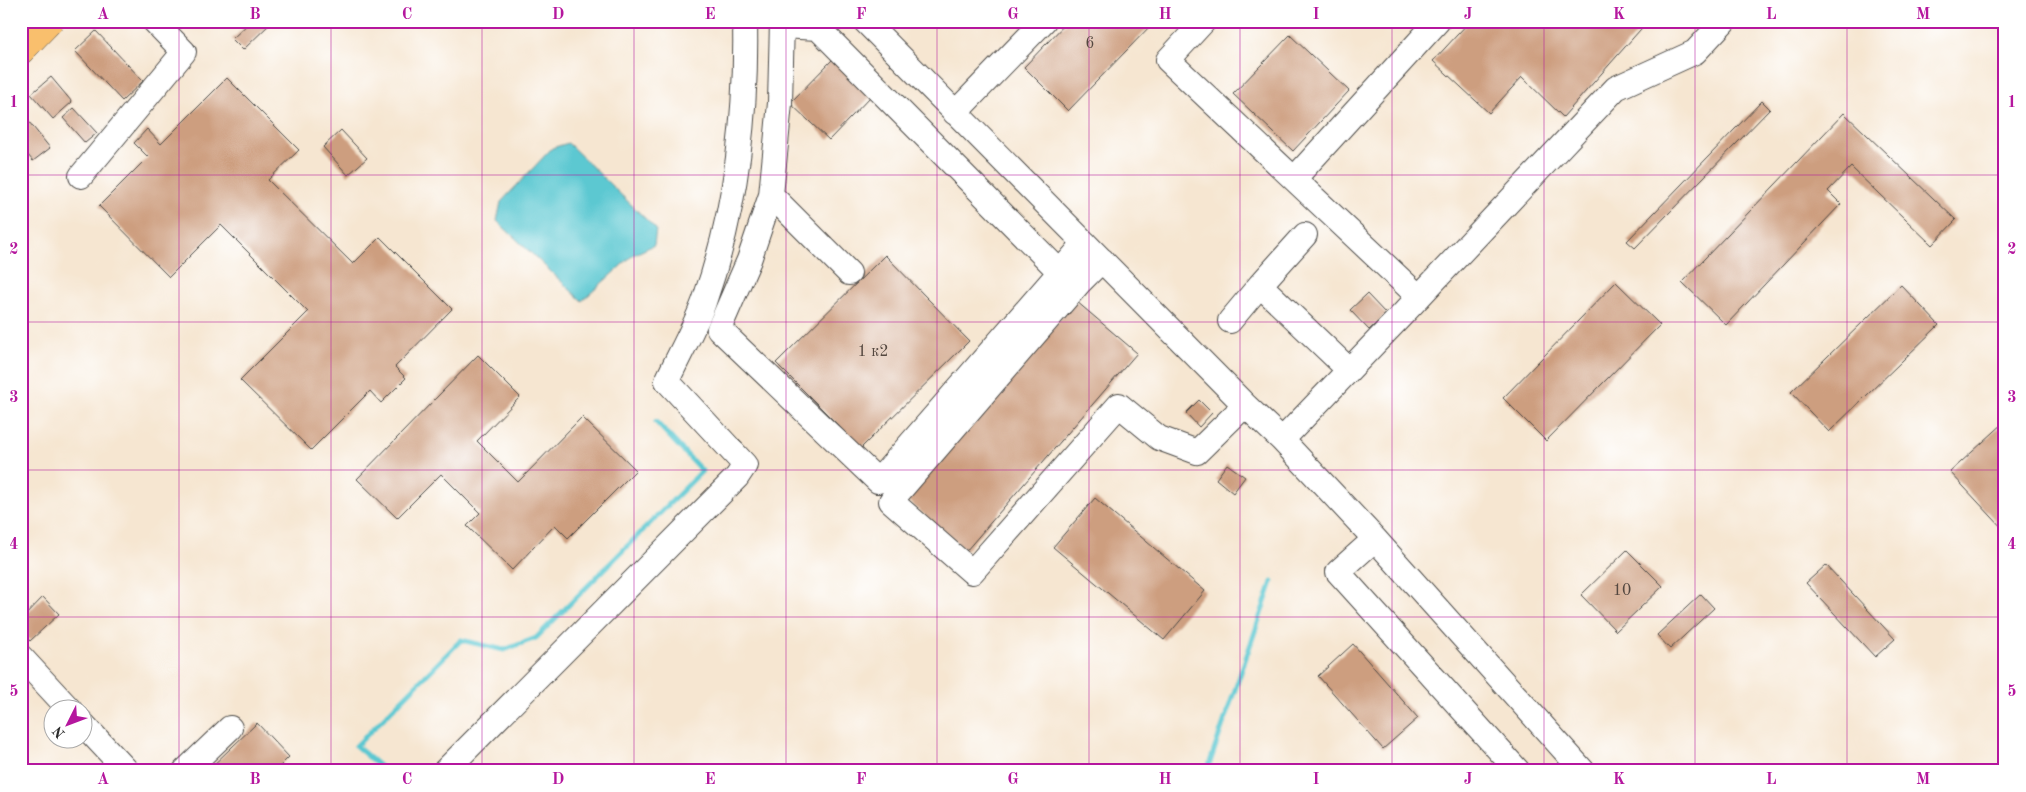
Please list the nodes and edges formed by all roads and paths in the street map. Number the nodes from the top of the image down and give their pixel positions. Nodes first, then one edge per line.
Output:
1 (49, 21) edge
2 (154, 21) edge
3 (745, 21) edge
4 (865, 21) edge
5 (1044, 21) edge
6 (1204, 21) edge
7 (1438, 21) edge
8 (1724, 21) edge
9 (782, 24) edge
10 (21, 50) edge
11 (955, 113) junction
12 (81, 176) dead end
13 (1294, 178) junction
14 (771, 196) junction
15 (1305, 235) dead end
16 (1085, 243) junction
17 (1102, 260) junction
18 (1060, 272) junction
19 (849, 273) dead end
20 (1260, 285) junction
21 (1419, 298) junction
22 (1230, 321) dead end
23 (1349, 370) junction
24 (1245, 405) junction
25 (1282, 440) junction
26 (1375, 539) junction
27 (21, 657) edge
28 (61, 700) edge
29 (230, 728) dead end
30 (92, 734) edge
31 (127, 771) edge
32 (185, 771) edge
33 (445, 771) edge
34 (1518, 771) edge
35 (1583, 771) edge

1 - 10 main road
2 - 12 lane
3 - 33 lane
4 - 11 lane
5 - 11 lane
6 - 13 lane
7 - 13 lane
8 - 21 lane
9 - 14 lane
9 - 18 lane
11 - 16 lane
13 - 21 lane
14 - 18 lane
14 - 19 lane
15 - 20 lane
16 - 17 lane
16 - 18 lane
17 - 24 lane
17 - 24 lane
20 - 22 lane
20 - 23 lane
21 - 23 lane
23 - 25 lane
24 - 25 lane
25 - 26 lane
26 - 34 lane
26 - 35 lane
27 - 28 lane
29 - 32 lane
30 - 31 lane

